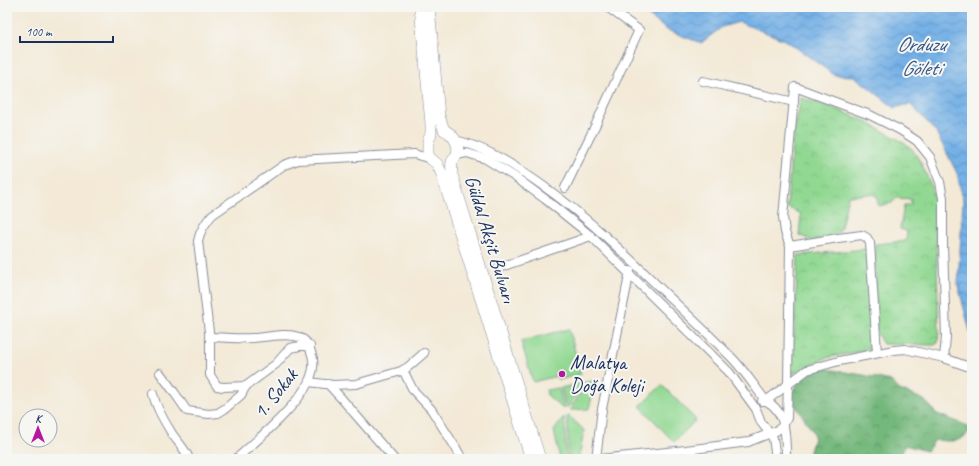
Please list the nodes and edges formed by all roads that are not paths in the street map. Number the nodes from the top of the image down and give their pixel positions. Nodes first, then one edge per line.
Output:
1 (420, 7) edge
2 (429, 7) edge
3 (607, 7) edge
4 (703, 80) dead end
5 (794, 102) junction
6 (444, 130) junction
7 (429, 138) junction
8 (455, 140) junction
9 (414, 154) junction
10 (454, 158) junction
11 (434, 162) junction
12 (565, 188) dead end
13 (591, 236) junction
14 (790, 246) junction
15 (633, 261) junction
16 (498, 268) dead end
17 (630, 274) junction
18 (209, 337) junction
19 (310, 346) junction
20 (877, 352) junction
21 (424, 353) dead end
22 (944, 358) junction
23 (972, 368) edge
24 (403, 370) junction
25 (160, 373) dead end
26 (309, 382) junction
27 (788, 383) junction
28 (328, 384) junction
29 (246, 386) junction
30 (154, 394) dead end
31 (766, 401) junction
32 (756, 410) junction
33 (761, 422) junction
34 (783, 426) junction
35 (771, 434) junction
36 (755, 440) junction
37 (189, 459) edge
38 (236, 459) edge
39 (394, 459) edge
40 (462, 459) edge
41 (531, 459) edge
42 (540, 459) edge
43 (596, 459) edge
44 (600, 459) edge
45 (776, 459) edge
46 (786, 459) edge

1 - 7 main road, Güldal Akşit Bulvarı
2 - 6 main road
3 - 12 street
4 - 5 street
5 - 14 street
5 - 22 street
6 - 7 street
6 - 8 main road
7 - 9 street
7 - 11 main road, Güldal Akşit Bulvarı
8 - 10 main road, Güldal Akşit Bulvarı
8 - 15 street
9 - 11 street
9 - 18 street
10 - 11 street
10 - 13 street
10 - 42 main road, Güldal Akşit Bulvarı
11 - 41 main road, Güldal Akşit Bulvarı
13 - 16 street
13 - 17 street
14 - 20 street
14 - 27 street
15 - 17 street
15 - 31 street
17 - 32 street
17 - 43 street
18 - 19 street, 1. Sokak
18 - 29 street
19 - 26 street, 1. Sokak
19 - 29 street
20 - 22 street
20 - 27 street
21 - 24 street
22 - 23 street
24 - 28 street
24 - 40 street
25 - 29 street
26 - 28 street
26 - 38 street, 1. Sokak
27 - 31 street
27 - 34 street
28 - 39 street
30 - 37 street
31 - 32 street
31 - 34 street
32 - 33 street
33 - 35 street
33 - 36 street
34 - 35 street
34 - 46 street
35 - 36 street
35 - 45 street
36 - 44 street

